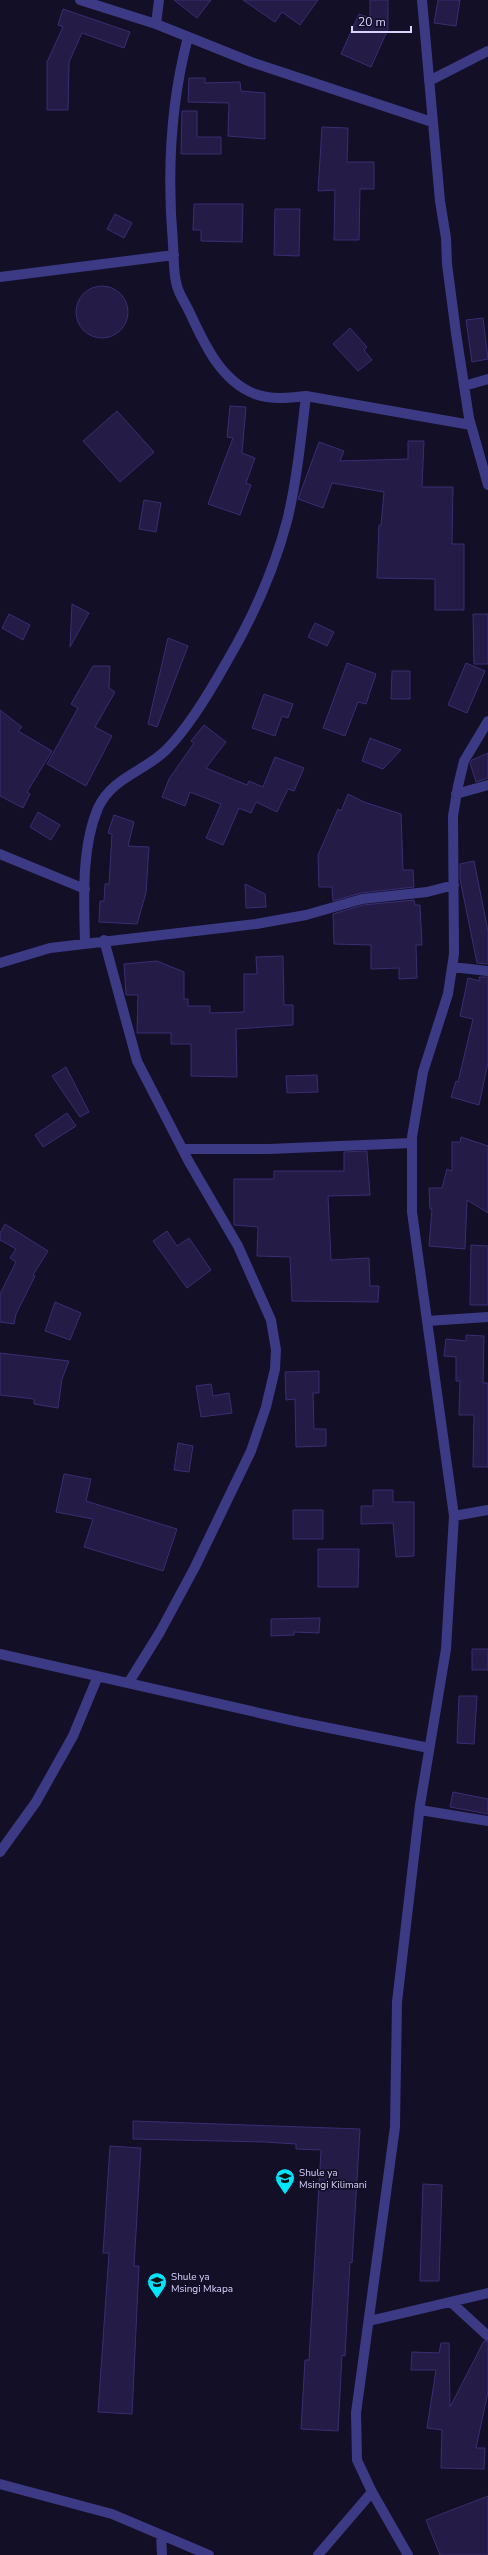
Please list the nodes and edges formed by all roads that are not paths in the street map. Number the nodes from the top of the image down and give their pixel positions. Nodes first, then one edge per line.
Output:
1 (80, 0) edge
2 (159, 0) edge
3 (422, 0) edge
4 (156, 24) junction
5 (188, 37) junction
6 (488, 51) edge
7 (429, 81) junction
8 (432, 122) junction
9 (174, 255) junction
10 (0, 277) edge
11 (488, 379) edge
12 (464, 386) junction
13 (306, 396) junction
14 (471, 425) junction
15 (488, 485) edge
16 (488, 721) edge
17 (488, 785) edge
18 (456, 794) junction
19 (0, 854) edge
20 (454, 885) junction
21 (85, 889) junction
22 (104, 940) junction
23 (85, 943) junction
24 (0, 963) edge
25 (452, 967) junction
26 (488, 971) edge
27 (412, 1143) junction
28 (183, 1149) junction
29 (488, 1317) edge
30 (426, 1321) junction
31 (488, 1510) edge
32 (454, 1516) junction
33 (0, 1654) edge
34 (98, 1676) junction
35 (129, 1682) junction
36 (430, 1748) junction
37 (420, 1810) junction
38 (488, 1821) edge
39 (0, 1852) edge
40 (488, 2293) edge
41 (452, 2303) junction
42 (368, 2321) junction
43 (488, 2336) edge
44 (0, 2484) edge
45 (372, 2492) junction
46 (161, 2535) junction
47 (162, 2555) edge
48 (209, 2555) edge
49 (318, 2555) edge
50 (408, 2555) edge

1 - 4 street
2 - 4 street
3 - 7 street
4 - 5 street
5 - 8 street
5 - 9 street
6 - 7 street
7 - 8 street
8 - 12 street
9 - 10 street
9 - 13 street
11 - 12 street
12 - 14 street
13 - 14 street
13 - 21 street
14 - 15 street
16 - 18 street
17 - 18 street
18 - 20 street
19 - 21 street
20 - 22 street
20 - 25 street
21 - 23 street
22 - 23 street
22 - 28 street
23 - 24 street
25 - 26 street
25 - 27 street
27 - 28 street
27 - 30 street
28 - 35 street
29 - 30 street
30 - 32 street
31 - 32 street
32 - 36 street
33 - 34 street
34 - 35 street
34 - 39 street
35 - 36 street
36 - 37 street
37 - 38 street
37 - 42 street
40 - 41 street
41 - 42 street
41 - 43 street
42 - 45 street
44 - 46 street
45 - 49 street
45 - 50 street
46 - 47 street
46 - 48 street

